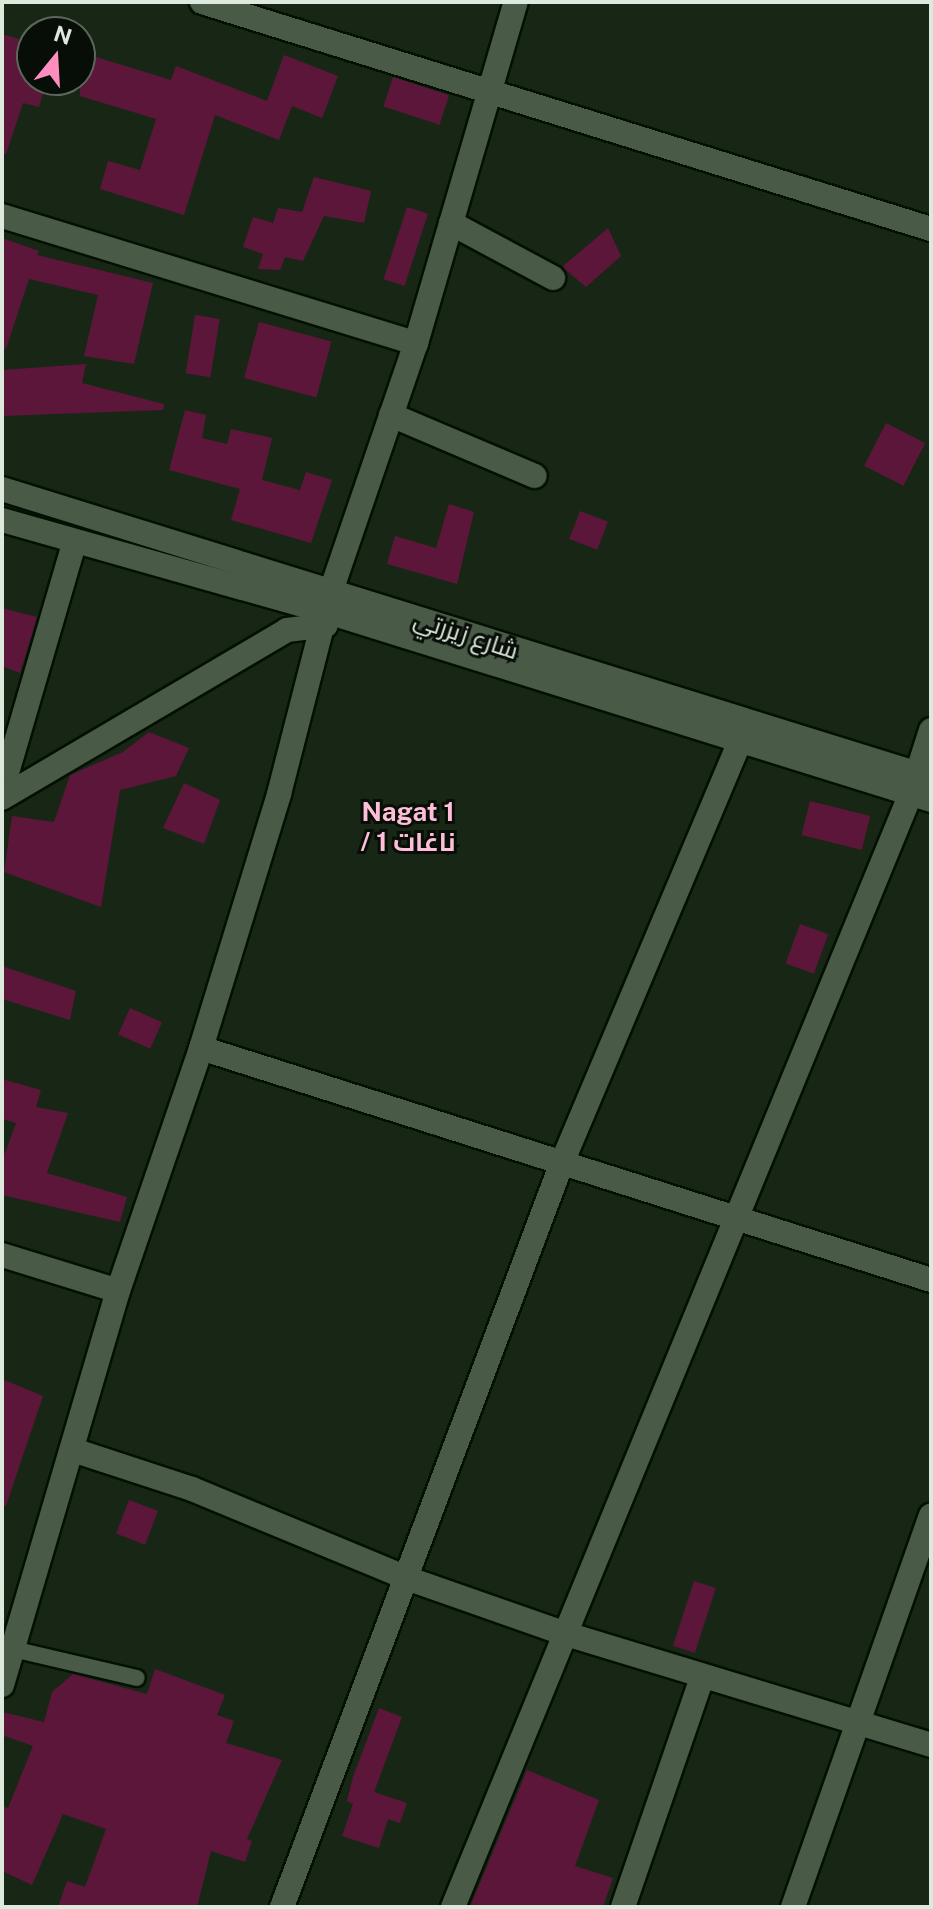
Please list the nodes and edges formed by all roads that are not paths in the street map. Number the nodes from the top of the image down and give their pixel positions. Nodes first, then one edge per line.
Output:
1 (202, 2) edge
2 (516, 2) edge
3 (489, 91) junction
4 (2, 216) edge
5 (451, 223) junction
6 (931, 229) edge
7 (553, 278) dead end
8 (416, 343) junction
9 (391, 415) junction
10 (535, 476) dead end
11 (2, 489) edge
12 (2, 520) edge
13 (74, 543) junction
14 (328, 609) junction
15 (931, 730) edge
16 (740, 742) junction
17 (923, 787) edge
18 (2, 790) edge
19 (2, 798) edge
20 (201, 1048) junction
21 (561, 1165) junction
22 (737, 1220) junction
23 (2, 1255) edge
24 (931, 1280) edge
25 (118, 1291) junction
26 (73, 1450) junction
27 (931, 1516) edge
28 (409, 1579) junction
29 (563, 1633) junction
30 (13, 1649) junction
31 (702, 1677) junction
32 (137, 1678) dead end
33 (2, 1685) edge
34 (855, 1722) junction
35 (931, 1745) edge
36 (282, 1907) edge
37 (453, 1907) edge
38 (623, 1907) edge
39 (793, 1907) edge

1 - 3 street
2 - 3 street
3 - 5 street
3 - 6 street
4 - 8 street
5 - 7 street
5 - 8 street
8 - 9 street
9 - 10 street
9 - 14 street
11 - 14 street, شارع زيزرتي
12 - 13 street, شارع زيزرتي
13 - 14 street, شارع زيزرتي
13 - 18 street
14 - 16 street, شارع زيزرتي
14 - 17 street, شارع زيزرتي
14 - 19 street
14 - 20 street
15 - 17 street
16 - 17 street, شارع زيزرتي
16 - 21 street
17 - 22 street
20 - 21 street
20 - 25 street
21 - 22 street
21 - 28 street
22 - 24 street
22 - 29 street
23 - 25 street
25 - 26 street
26 - 28 street
26 - 30 street
27 - 34 street
28 - 29 street
28 - 36 street
29 - 31 street
29 - 37 street
30 - 32 lane
30 - 33 street
31 - 34 street
31 - 38 street
34 - 35 street
34 - 39 street

